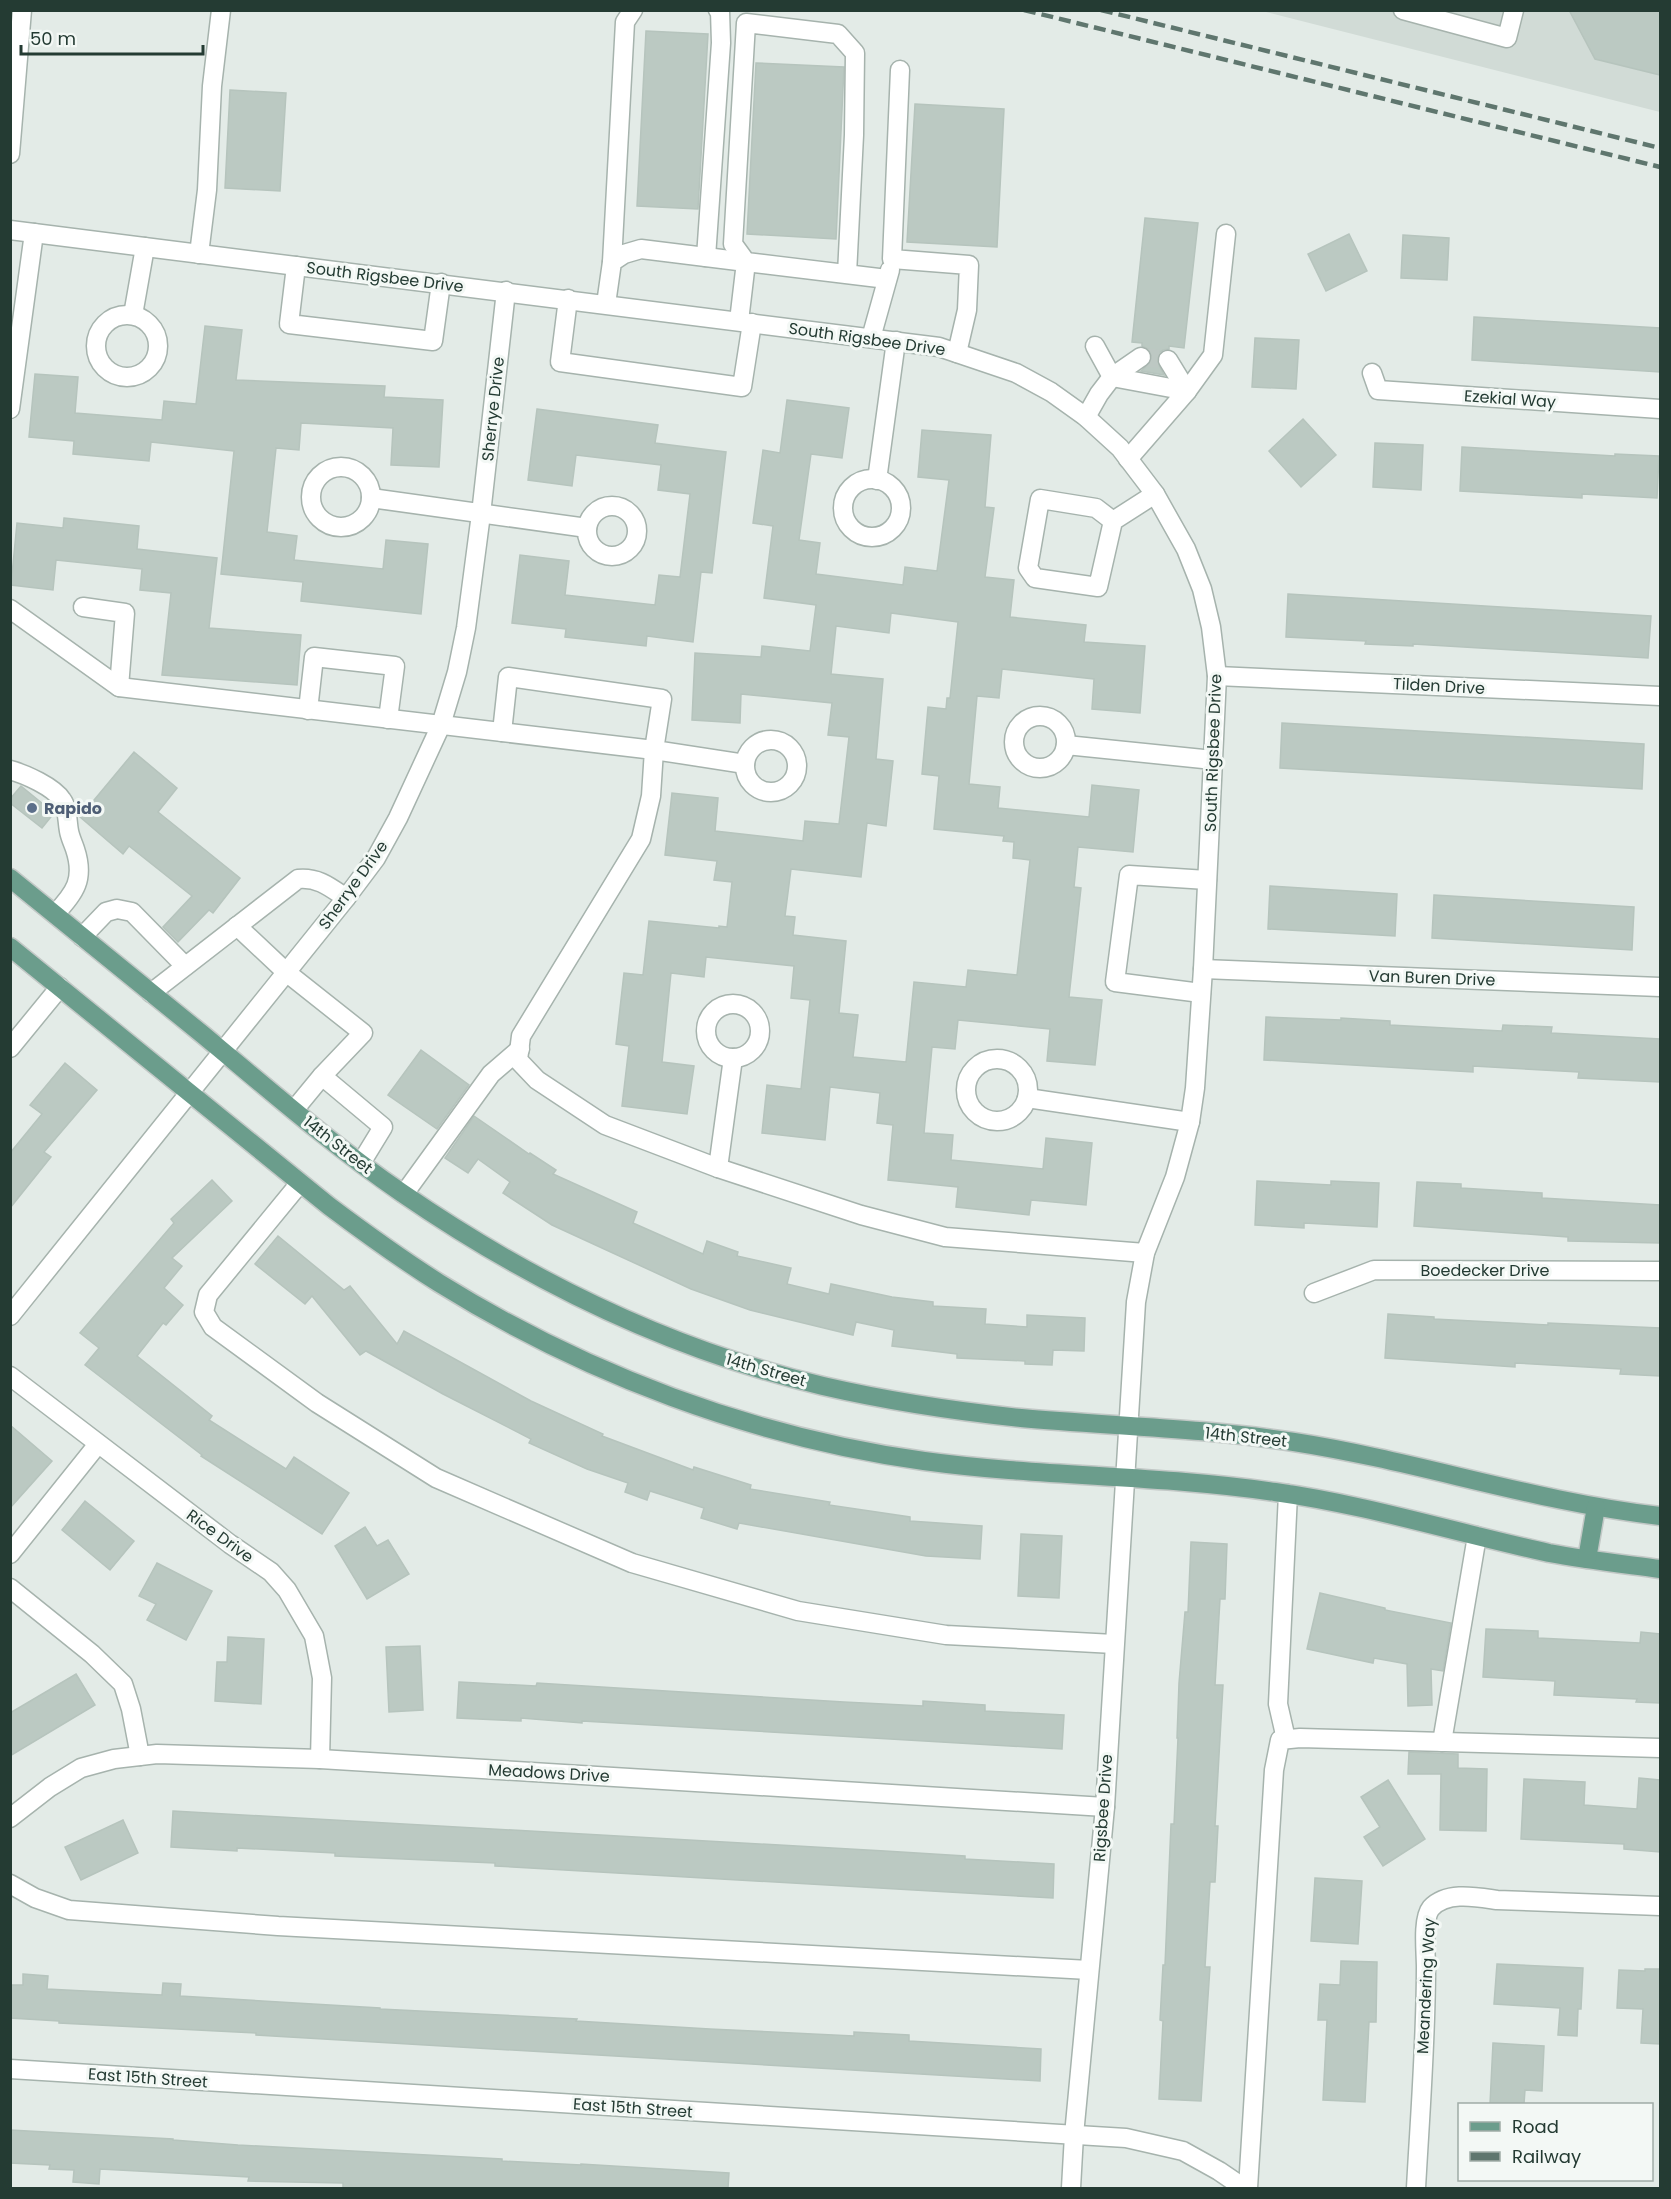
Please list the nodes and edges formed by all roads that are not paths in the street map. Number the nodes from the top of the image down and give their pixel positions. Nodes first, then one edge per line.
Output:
1 (22, 10) edge
2 (221, 10) edge
3 (633, 10) edge
4 (718, 10) edge
5 (1403, 10) edge
6 (1514, 10) edge
7 (900, 70) dead end
8 (10, 154) edge
9 (10, 230) edge
10 (34, 233) junction
11 (1226, 234) dead end
12 (145, 247) junction
13 (199, 254) junction
14 (706, 256) junction
15 (892, 259) junction
16 (612, 262) junction
17 (746, 262) junction
18 (296, 266) junction
19 (847, 274) junction
20 (887, 279) junction
21 (441, 283) junction
22 (506, 291) junction
23 (568, 299) junction
24 (606, 304) junction
25 (133, 315) dead end
26 (746, 322) junction
27 (871, 338) junction
28 (896, 341) junction
29 (1095, 346) dead end
30 (957, 353) junction
31 (1141, 357) tunnel mouth
32 (1168, 360) dead end
33 (1372, 373) dead end
34 (1112, 377) junction
35 (1187, 391) junction
36 (10, 409) edge
37 (1660, 410) edge
38 (1086, 417) junction
39 (1128, 459) junction
40 (878, 480) dead end
41 (1155, 494) junction
42 (372, 498) dead end
43 (481, 514) junction
44 (1113, 521) junction
45 (587, 528) dead end
46 (83, 607) dead end
47 (10, 609) edge
48 (1217, 676) junction
49 (119, 687) junction
50 (1660, 696) edge
51 (308, 710) junction
52 (388, 719) junction
53 (441, 725) junction
54 (502, 732) junction
55 (1066, 745) dead end
56 (654, 750) junction
57 (1213, 760) junction
58 (745, 764) dead end
59 (10, 770) edge
60 (10, 878) edge
61 (1207, 880) junction
62 (346, 898) junction
63 (55, 914) junction
64 (237, 926) junction
65 (82, 937) junction
66 (10, 947) edge
67 (185, 966) junction
68 (1203, 969) junction
69 (286, 972) junction
70 (60, 987) junction
71 (1660, 987) edge
72 (151, 993) junction
73 (1201, 993) junction
74 (10, 1048) edge
75 (520, 1049) junction
76 (223, 1052) junction
77 (733, 1058) dead end
78 (322, 1076) junction
79 (189, 1093) junction
80 (1027, 1098) dead end
81 (294, 1110) junction
82 (1190, 1122) junction
83 (361, 1163) junction
84 (718, 1168) junction
85 (300, 1183) junction
86 (404, 1194) junction
87 (1145, 1253) junction
88 (1660, 1271) edge
89 (1314, 1293) dead end
90 (10, 1316) edge
91 (10, 1376) edge
92 (1128, 1426) junction
93 (98, 1444) junction
94 (1124, 1479) junction
95 (1288, 1494) junction
96 (1596, 1507) junction
97 (1660, 1516) edge
98 (1477, 1536) junction
99 (10, 1554) edge
100 (1587, 1559) junction
101 (1660, 1569) edge
102 (10, 1587) edge
103 (1114, 1644) junction
104 (1286, 1739) junction
105 (1442, 1742) junction
106 (1660, 1748) edge
107 (140, 1756) junction
108 (320, 1759) junction
109 (1104, 1807) junction
110 (10, 1818) edge
111 (10, 1884) edge
112 (1660, 1906) edge
113 (1089, 1970) junction
114 (10, 2069) edge
115 (1074, 2135) junction
116 (1071, 2188) edge
117 (1246, 2188) edge
118 (1416, 2188) edge

1 - 8 street
2 - 13 street
3 - 16 street
4 - 14 street
5 - 6 street
7 - 15 street
9 - 10 street, South Rigsbee Drive
10 - 12 street, South Rigsbee Drive
10 - 36 street
11 - 35 street
12 - 13 street, South Rigsbee Drive
12 - 25 street
13 - 18 street, South Rigsbee Drive
14 - 16 street
14 - 17 street
15 - 20 street
15 - 30 street
16 - 24 street
17 - 19 street
17 - 19 street
17 - 26 street
18 - 21 street, South Rigsbee Drive
18 - 21 street
19 - 20 street
20 - 27 street
21 - 22 street, South Rigsbee Drive
22 - 23 street, South Rigsbee Drive
22 - 43 street, Sherrye Drive
23 - 24 street, South Rigsbee Drive
23 - 26 street
24 - 26 street, South Rigsbee Drive
26 - 27 street, South Rigsbee Drive
27 - 28 street, South Rigsbee Drive
28 - 30 street, South Rigsbee Drive
28 - 40 street
29 - 34 street
30 - 38 street, South Rigsbee Drive
31 - 34 street
32 - 35 street
33 - 37 street, Ezekial Way
34 - 35 street
34 - 38 street
35 - 39 street
38 - 39 street, South Rigsbee Drive
39 - 41 street, South Rigsbee Drive
41 - 44 street
41 - 48 street, South Rigsbee Drive
42 - 43 street
43 - 45 street
43 - 53 street, Sherrye Drive
44 - 44 street
46 - 49 street
47 - 49 street
48 - 50 street, Tilden Drive
48 - 57 street, South Rigsbee Drive
49 - 51 street
51 - 52 street
51 - 52 street
52 - 53 street
53 - 54 street
53 - 62 street, Sherrye Drive
54 - 56 street
54 - 56 street
55 - 57 street
56 - 58 street
56 - 75 street
57 - 61 street, South Rigsbee Drive
59 - 63 street
60 - 63 main road, 14th Street
61 - 68 street, South Rigsbee Drive
61 - 73 street
62 - 64 street
62 - 69 street, Sherrye Drive
63 - 65 main road, 14th Street
64 - 67 street
64 - 69 street
65 - 67 street
65 - 72 main road, 14th Street
66 - 70 main road
67 - 72 street
68 - 71 street, Van Buren Drive
68 - 73 street, South Rigsbee Drive
69 - 76 street, Sherrye Drive
69 - 78 street
70 - 74 street
70 - 79 main road
72 - 76 main road, 14th Street
73 - 82 street, South Rigsbee Drive
75 - 84 street
75 - 86 street
76 - 79 street, Sherrye Drive
76 - 81 main road, 14th Street
77 - 84 street
78 - 81 street
78 - 83 street
79 - 85 main road
79 - 90 street, Sherrye Drive
80 - 82 street
81 - 83 main road, 14th Street
82 - 87 street, South Rigsbee Drive
83 - 86 main road, 14th Street
84 - 87 street
85 - 94 main road
85 - 103 street
86 - 92 main road, 14th Street
87 - 92 street, South Rigsbee Drive
88 - 89 street, Boedecker Drive
91 - 93 street, Rice Drive
92 - 94 street, Rigsbee Drive
92 - 96 main road, 14th Street
93 - 99 street
93 - 108 street, Rice Drive
94 - 95 main road
94 - 103 street, Rigsbee Drive
95 - 98 main road
95 - 104 street
96 - 97 main road, 14th Street
96 - 100 main road
98 - 100 main road
98 - 105 street
100 - 101 main road
102 - 107 street
103 - 109 street, Rigsbee Drive
104 - 105 street
104 - 117 street
105 - 106 street
107 - 108 street, Meadows Drive
107 - 110 street, Meadows Drive
108 - 109 street, Meadows Drive
109 - 113 street, Rigsbee Drive
111 - 113 street
112 - 118 street, Meandering Way
113 - 115 street, Rigsbee Drive
114 - 115 street, East 15th Street
115 - 116 street, Rigsbee Drive
115 - 117 street, East 15th Street

